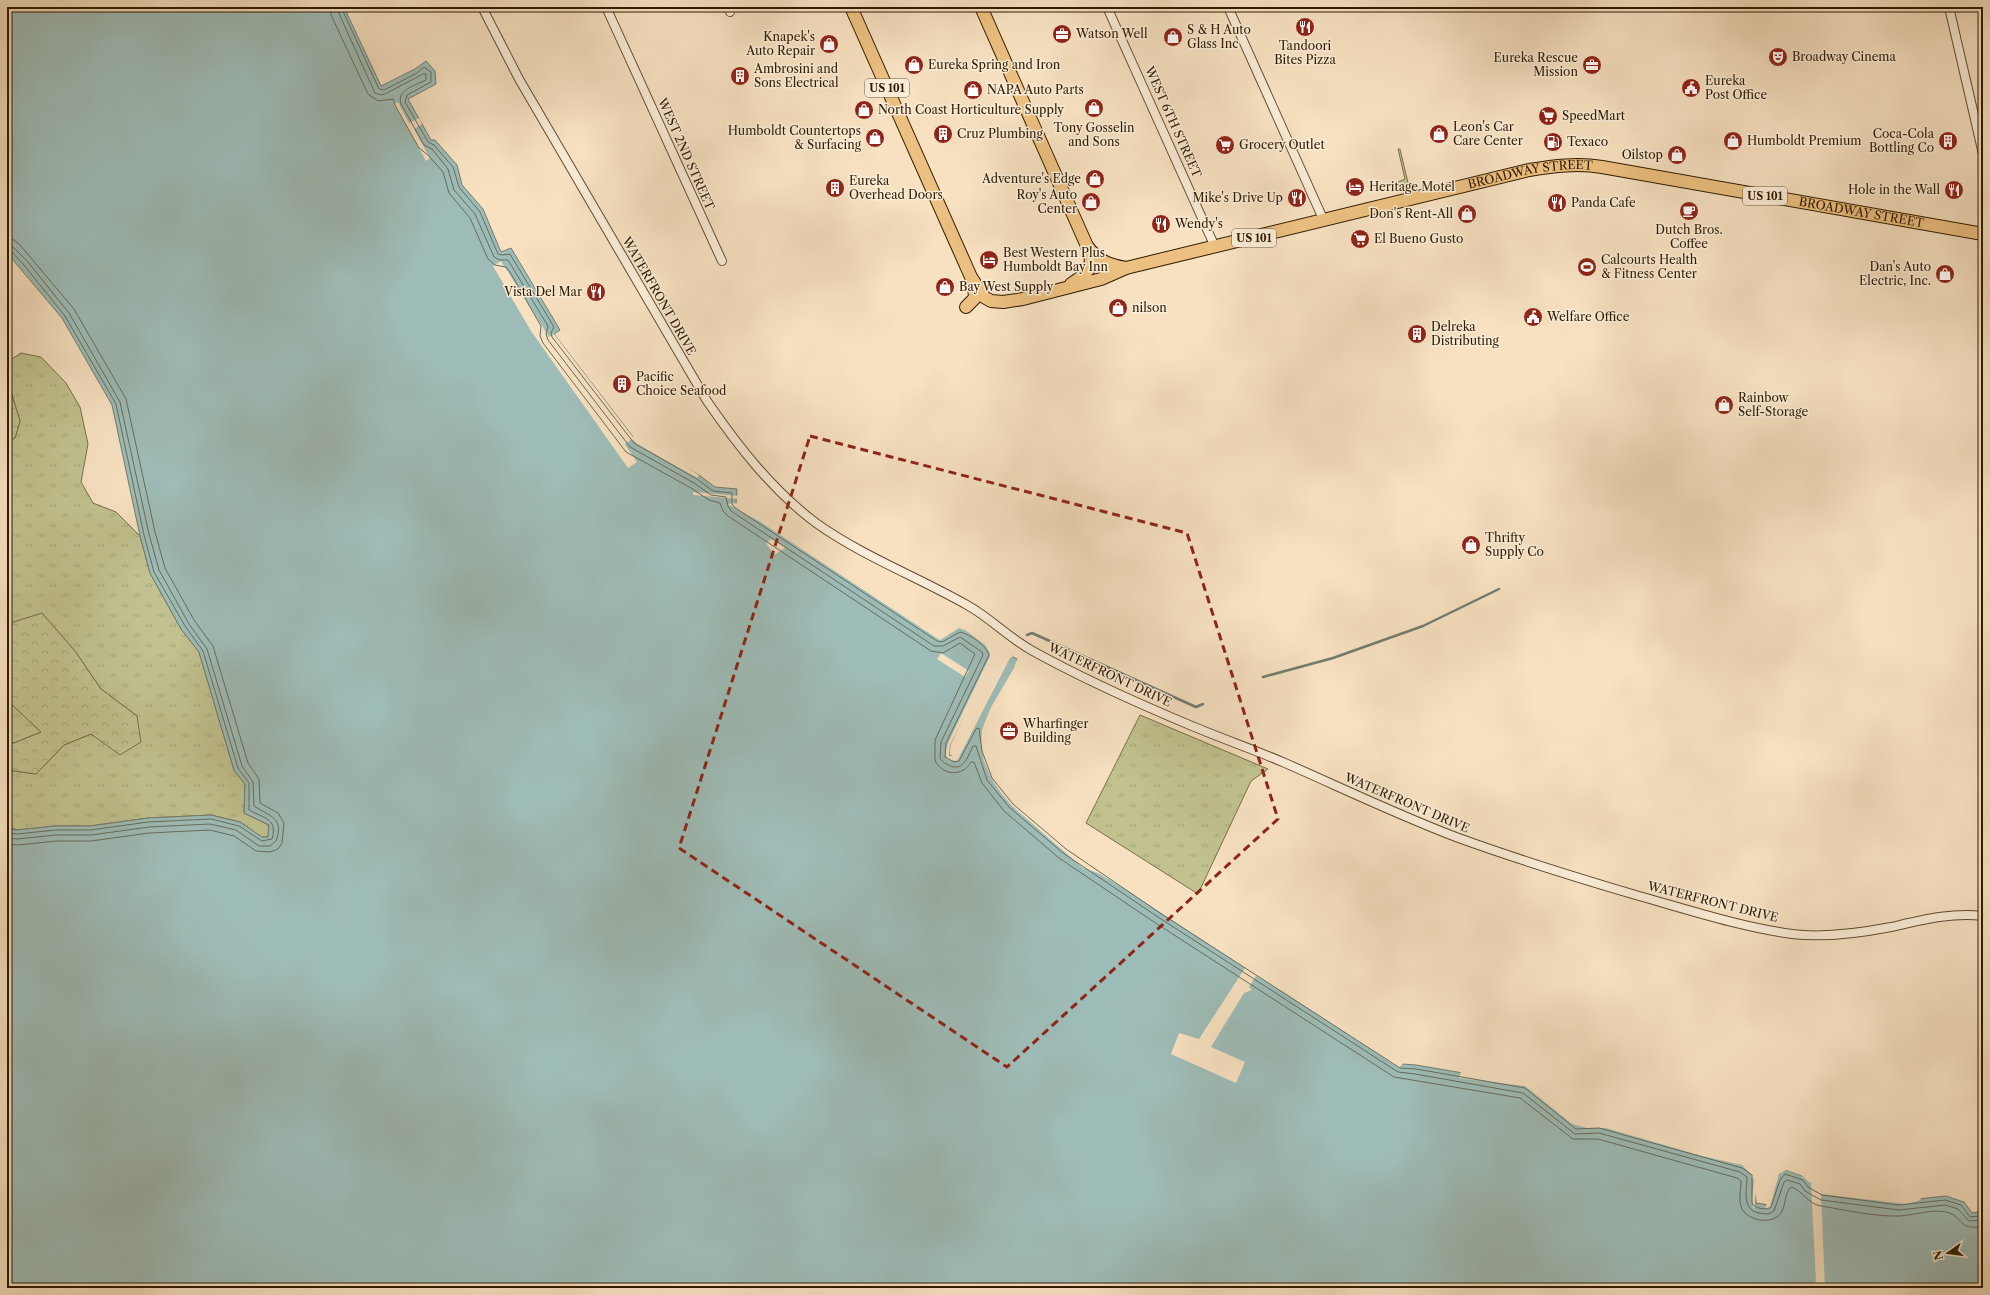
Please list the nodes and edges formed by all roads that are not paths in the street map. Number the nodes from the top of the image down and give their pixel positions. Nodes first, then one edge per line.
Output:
1 (482, 7) edge
2 (606, 7) edge
3 (851, 7) edge
4 (981, 7) edge
5 (1108, 7) edge
6 (1228, 7) edge
7 (1949, 7) edge
8 (1983, 154) edge
9 (1324, 221) junction
10 (1983, 234) edge
11 (1087, 246) junction
12 (1215, 247) junction
13 (722, 261) dead end
14 (1126, 268) junction
15 (974, 285) junction
16 (1061, 289) junction
17 (966, 307) dead end
18 (1983, 916) edge

1 - 18 street, WATERFRONT DRIVE
2 - 13 street, WEST 2ND STREET
3 - 15 highway, US 101
4 - 11 highway, US 101
5 - 12 street, WEST 6TH STREET
6 - 9 street
7 - 8 street
9 - 10 highway, BROADWAY STREET / US 101
9 - 12 highway, BROADWAY STREET / US 101
11 - 14 highway, US 101
11 - 16 highway
12 - 14 highway, BROADWAY STREET / US 101
14 - 16 highway, BROADWAY STREET / US 101
15 - 16 highway, BROADWAY STREET / US 101
15 - 17 highway

